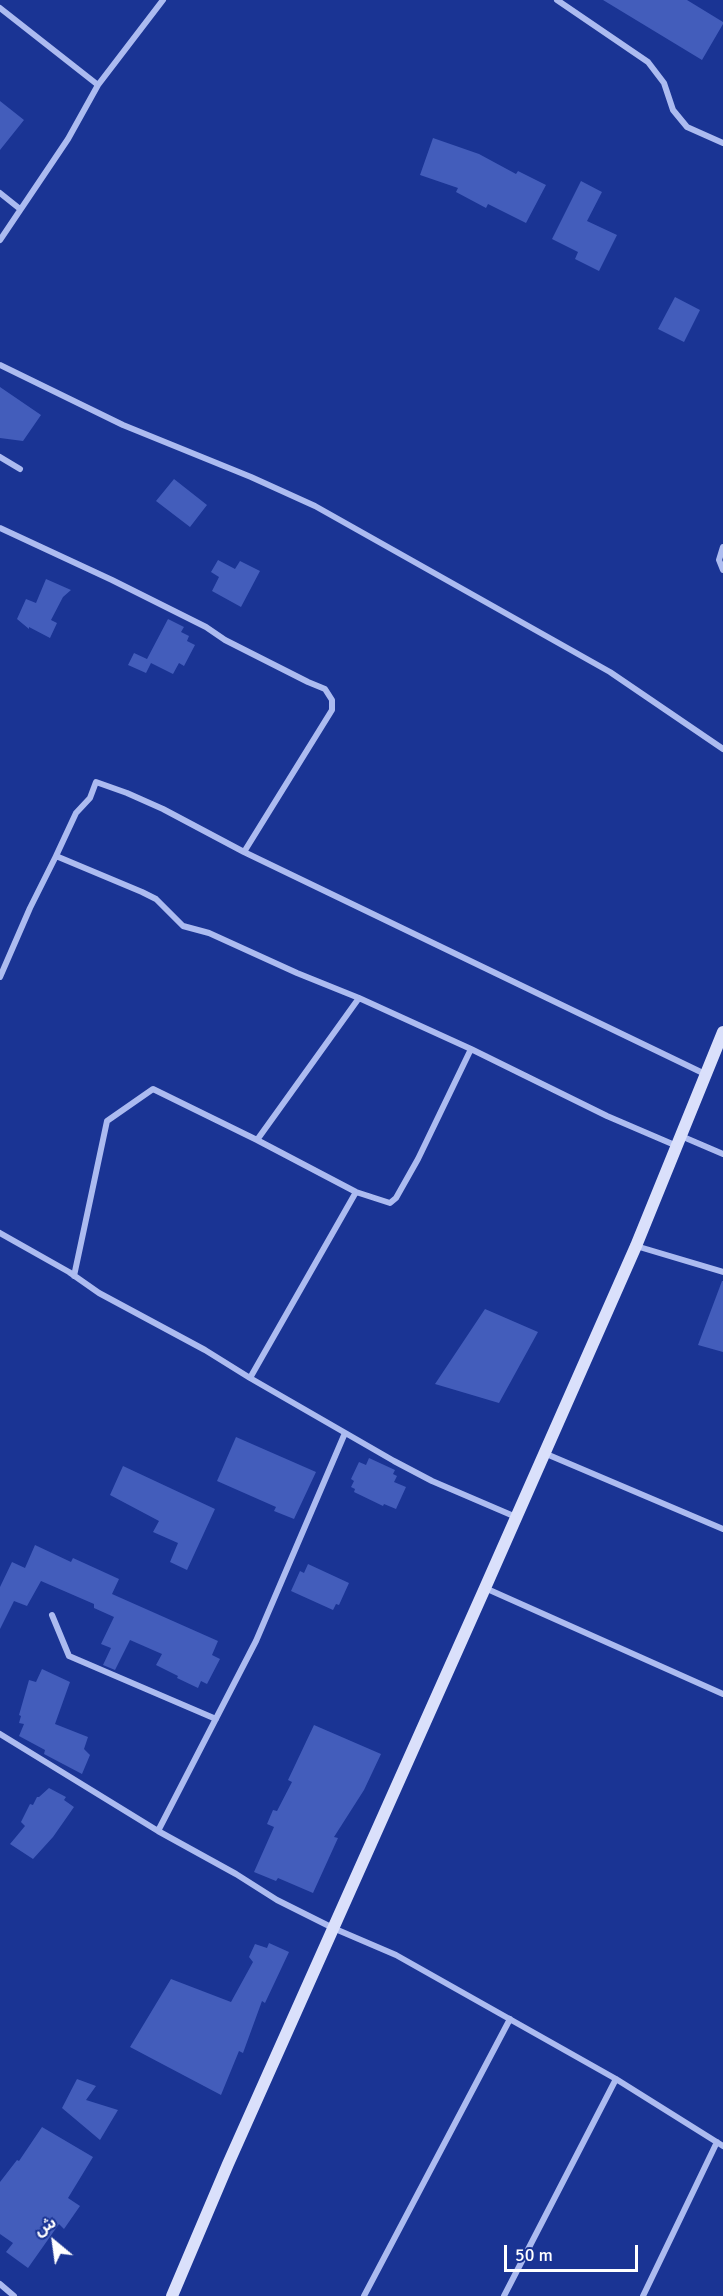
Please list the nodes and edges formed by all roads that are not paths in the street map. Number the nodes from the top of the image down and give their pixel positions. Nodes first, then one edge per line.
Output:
1 (163, 0) edge
2 (560, 1) edge
3 (0, 8) edge
4 (98, 85) junction
5 (723, 143) edge
6 (0, 193) edge
7 (20, 209) junction
8 (0, 240) edge
9 (0, 365) edge
10 (0, 457) edge
11 (20, 469) dead end
12 (0, 528) edge
13 (723, 547) edge
14 (723, 570) edge
15 (723, 749) edge
16 (244, 852) junction
17 (56, 855) junction
18 (0, 977) edge
19 (359, 998) junction
20 (723, 1032) edge
21 (471, 1049) junction
22 (705, 1074) junction
23 (257, 1140) junction
24 (679, 1141) junction
25 (723, 1154) edge
26 (356, 1192) junction
27 (0, 1233) edge
28 (636, 1246) junction
29 (723, 1272) edge
30 (74, 1276) junction
31 (250, 1378) junction
32 (345, 1433) junction
33 (543, 1453) junction
34 (516, 1517) junction
35 (723, 1529) edge
36 (486, 1588) junction
37 (52, 1615) dead end
38 (723, 1694) edge
39 (216, 1719) junction
40 (0, 1734) edge
41 (158, 1831) junction
42 (333, 1928) junction
43 (510, 2019) junction
44 (616, 2079) junction
45 (717, 2142) junction
46 (723, 2146) edge
47 (0, 2284) edge
48 (14, 2296) edge
49 (172, 2296) edge
50 (364, 2296) edge
51 (504, 2296) edge
52 (644, 2296) edge

1 - 4 street
2 - 5 street
3 - 4 street
4 - 7 street
6 - 7 street
7 - 8 street
9 - 15 street
10 - 11 street
12 - 16 street
13 - 14 street
16 - 17 street
16 - 22 street
17 - 18 street
17 - 19 street
19 - 21 street
19 - 23 street
20 - 22 main road
21 - 24 street
21 - 26 street
22 - 24 main road
23 - 26 street
23 - 30 street
24 - 25 street
24 - 28 main road
26 - 31 street
27 - 30 street
28 - 29 street
28 - 33 main road
30 - 31 street
31 - 32 street
32 - 34 street
32 - 39 street
33 - 34 main road
33 - 35 street
34 - 36 main road
36 - 38 street
36 - 42 main road
37 - 39 street
39 - 41 street
40 - 41 street
41 - 42 street
42 - 43 street
42 - 49 main road
43 - 44 street
43 - 50 street
44 - 45 street
44 - 51 street
45 - 46 street
45 - 52 street
47 - 48 street

